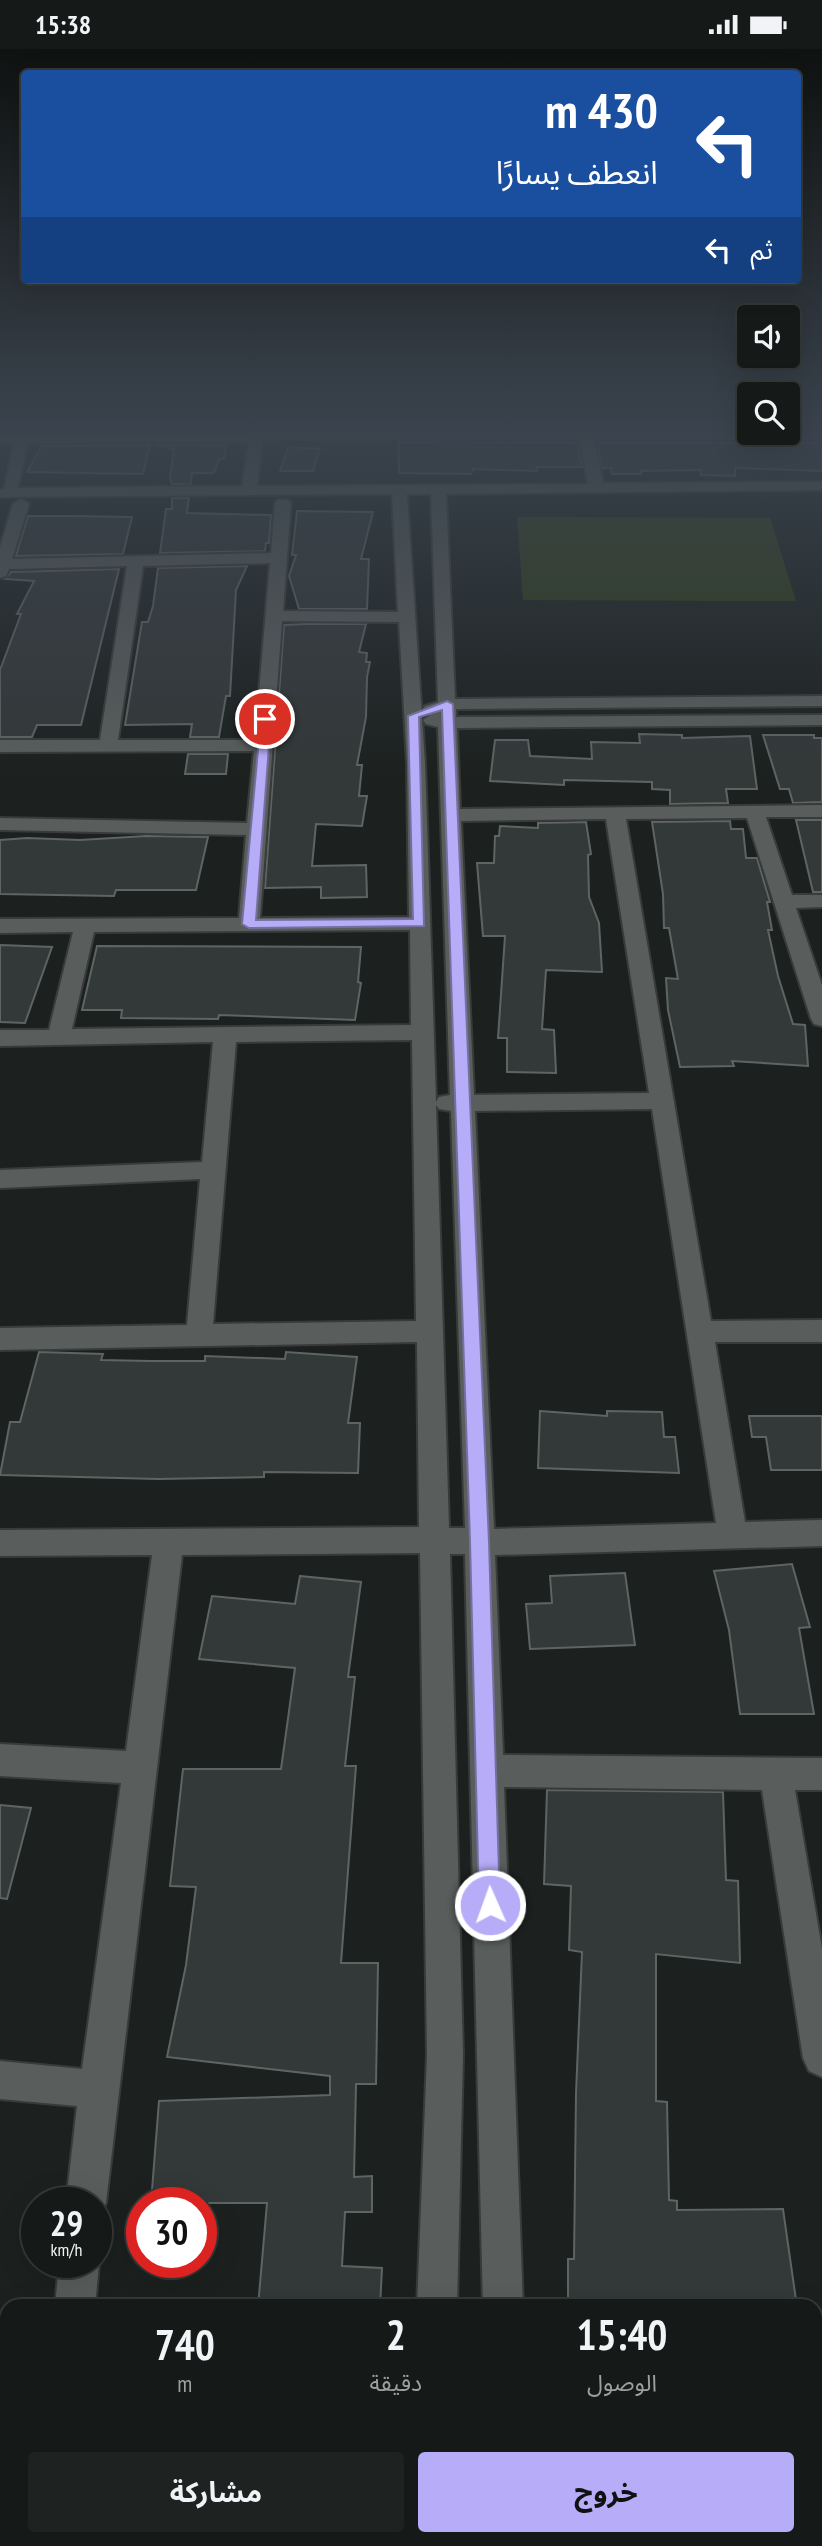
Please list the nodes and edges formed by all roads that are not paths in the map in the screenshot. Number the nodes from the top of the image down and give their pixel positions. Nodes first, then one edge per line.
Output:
1 (4, 543) edge
2 (280, 543) edge
3 (402, 543) edge
4 (441, 543) edge
5 (279, 558) junction
6 (136, 561) junction
7 (1, 568) edge
8 (273, 616) junction
9 (406, 617) junction
10 (822, 701) edge
11 (448, 714) junction
12 (413, 716) junction
13 (822, 720) edge
14 (263, 745) junction
15 (108, 746) junction
16 (0, 747) edge
17 (822, 811) edge
18 (755, 812) junction
19 (615, 813) junction
20 (452, 815) junction
21 (0, 824) edge
22 (257, 829) junction
23 (822, 901) edge
24 (784, 902) junction
25 (419, 923) junction
26 (249, 924) junction
27 (86, 925) junction
28 (0, 926) edge
29 (822, 1019) edge
30 (422, 1032) junction
31 (225, 1034) junction
32 (59, 1037) junction
33 (0, 1038) edge
34 (662, 1101) junction
35 (424, 1103) junction
36 (463, 1103) junction
37 (213, 1170) junction
38 (0, 1179) edge
39 (430, 1331) junction
40 (822, 1331) edge
41 (701, 1332) junction
42 (199, 1335) junction
43 (0, 1339) edge
44 (822, 1533) edge
45 (733, 1536) junction
46 (433, 1540) junction
47 (169, 1542) junction
48 (480, 1542) junction
49 (0, 1543) edge
50 (0, 1760) edge
51 (140, 1767) junction
52 (485, 1771) junction
53 (776, 1774) junction
54 (822, 1774) edge
55 (822, 2058) edge
56 (0, 2080) edge
57 (98, 2089) junction
58 (88, 2187) edge
59 (78, 2278) edge
60 (76, 2299) edge
61 (437, 2299) edge
62 (503, 2299) edge

1 - 7 street
2 - 5 street
3 - 9 street
4 - 11 street
5 - 6 street
5 - 8 street
6 - 7 street
6 - 15 street
8 - 9 street
8 - 14 street
9 - 12 street
10 - 11 street
11 - 12 street
11 - 13 street
11 - 20 street
12 - 25 street
14 - 15 street
14 - 22 street
15 - 16 street
17 - 18 street
18 - 19 street
18 - 24 street
19 - 20 street
19 - 34 street
20 - 36 street
21 - 22 street
22 - 26 street
23 - 24 street
24 - 29 street
25 - 26 street
25 - 30 street
26 - 27 street
27 - 28 street
27 - 32 street
30 - 31 street
30 - 35 street
31 - 32 street
31 - 37 street
32 - 33 street
34 - 36 street
34 - 41 street
35 - 36 street
35 - 39 street
36 - 48 street
37 - 38 street
37 - 42 street
39 - 42 street
39 - 46 street
40 - 41 street
41 - 45 street
42 - 43 street
44 - 45 street
45 - 48 street
46 - 47 street
46 - 48 street
46 - 61 street
47 - 49 street
47 - 51 street
48 - 52 street
50 - 51 street
51 - 57 street
52 - 53 street
52 - 62 street
53 - 54 street
53 - 55 street
56 - 57 street
57 - 58 street
59 - 60 street

